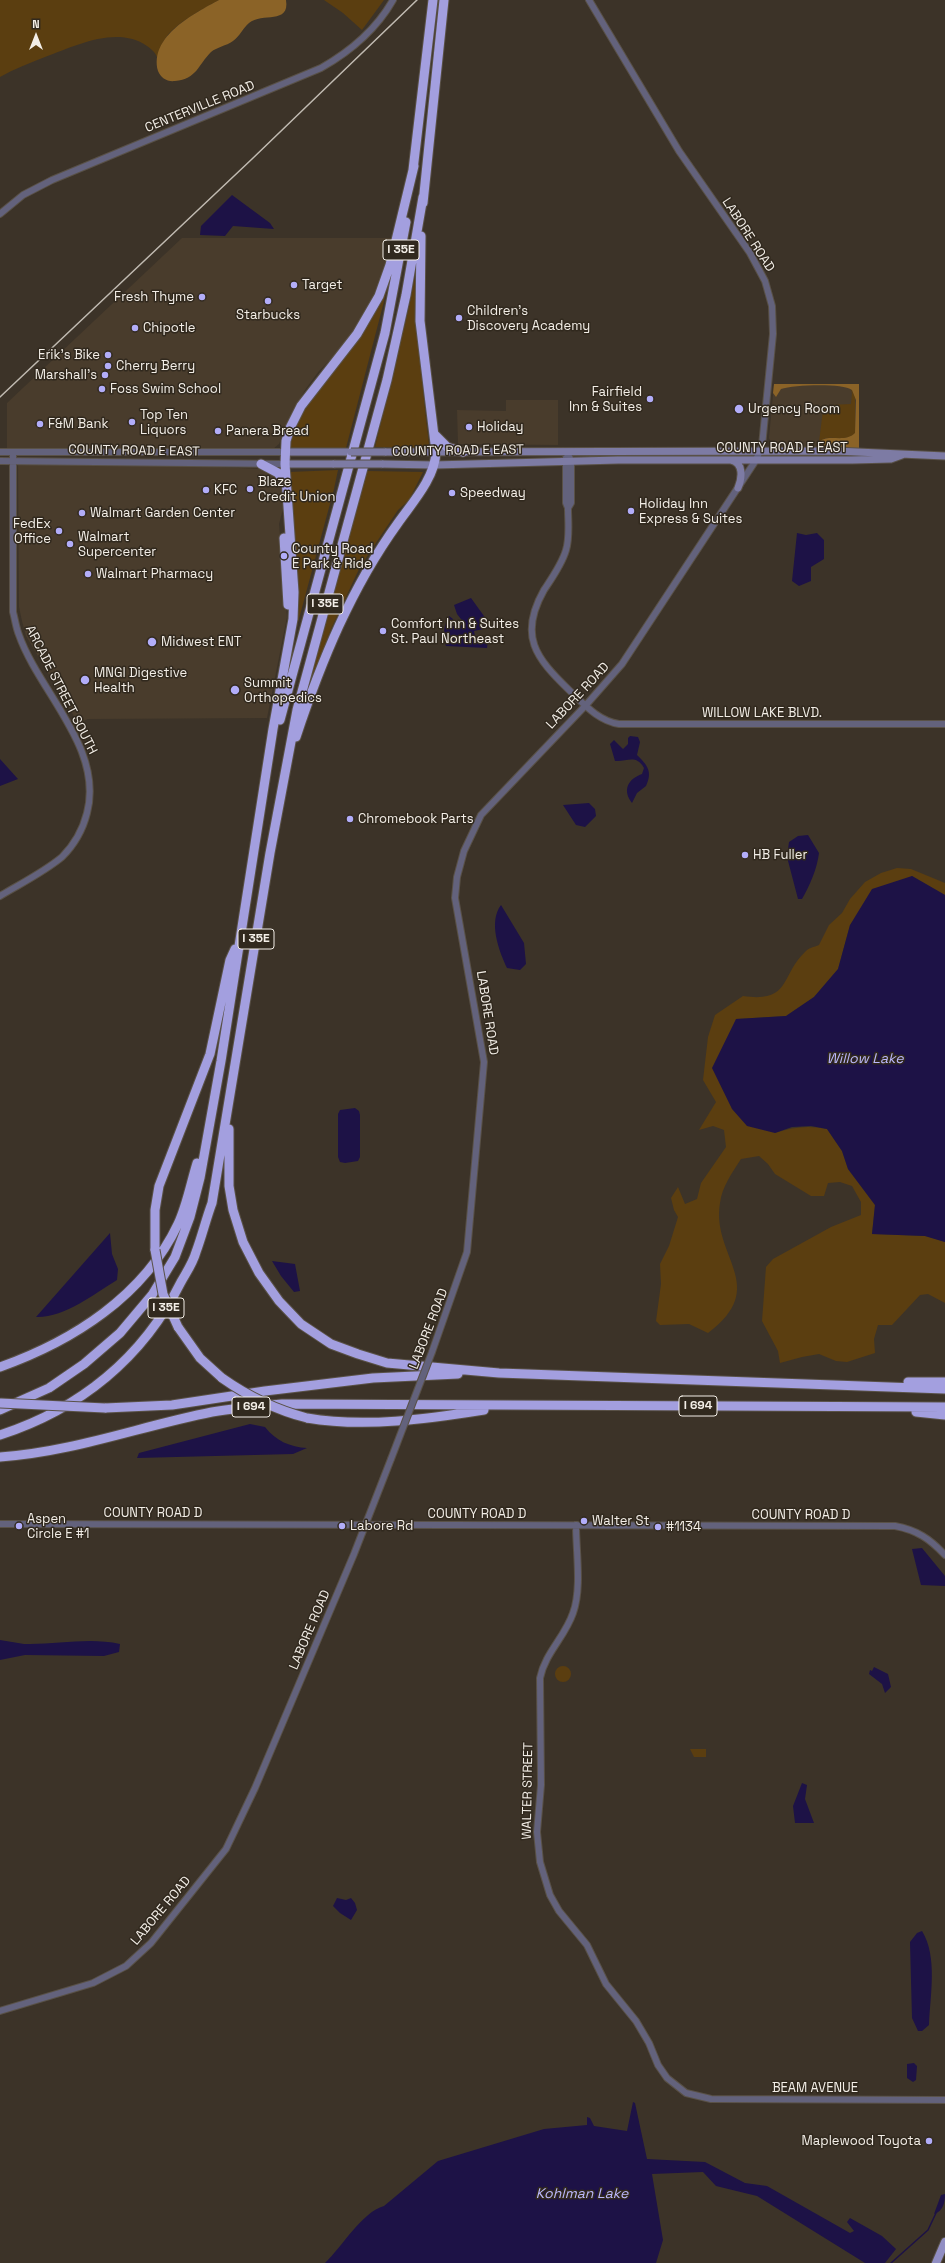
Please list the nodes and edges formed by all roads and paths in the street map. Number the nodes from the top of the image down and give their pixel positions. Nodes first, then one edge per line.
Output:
1 (393, 0) edge
2 (433, 0) edge
3 (444, 0) edge
4 (589, 0) edge
5 (414, 166) junction
6 (423, 197) junction
7 (0, 214) edge
8 (434, 434) junction
9 (760, 451) junction
10 (0, 452) edge
11 (13, 452) junction
12 (285, 452) junction
13 (436, 452) junction
14 (464, 452) junction
15 (567, 452) junction
16 (902, 455) junction
17 (945, 456) edge
18 (729, 460) junction
19 (756, 460) junction
20 (0, 461) edge
21 (13, 461) junction
22 (568, 461) junction
23 (261, 464) junction
24 (285, 464) junction
25 (434, 465) junction
26 (286, 486) junction
27 (738, 488) junction
28 (586, 705) junction
29 (945, 724) edge
30 (285, 773) junction
31 (264, 789) junction
32 (0, 896) edge
33 (240, 937) junction
34 (228, 1105) junction
35 (206, 1141) junction
36 (0, 1368) edge
37 (499, 1373) junction
38 (945, 1382) edge
39 (772, 1384) junction
40 (945, 1389) edge
41 (0, 1403) edge
42 (507, 1406) junction
43 (889, 1407) junction
44 (945, 1407) edge
45 (0, 1410) edge
46 (945, 1415) edge
47 (0, 1435) edge
48 (0, 1457) edge
49 (0, 1524) edge
50 (365, 1524) junction
51 (576, 1525) junction
52 (945, 1555) edge
53 (0, 2011) edge
54 (686, 2093) joint
55 (945, 2100) edge
56 (945, 2242) edge
57 (936, 2263) edge

1 - 7 street, CENTERVILLE ROAD
2 - 5 highway, I 35E
3 - 6 highway, I 35E
4 - 9 street, LABORE ROAD
5 - 12 highway
5 - 31 highway, I 35E
6 - 8 highway
6 - 30 highway, I 35E
8 - 13 highway
8 - 14 highway
9 - 15 main road, COUNTY ROAD E EAST
9 - 16 main road, COUNTY ROAD E EAST
9 - 19 street, LABORE ROAD
10 - 11 street, COUNTY ROAD E EAST
11 - 12 street, COUNTY ROAD E EAST
11 - 21 street, ARCADE STREET SOUTH
12 - 13 main road, COUNTY ROAD E EAST, bridge
12 - 24 highway
13 - 14 main road, COUNTY ROAD E EAST
13 - 25 highway
14 - 15 main road, COUNTY ROAD E EAST
15 - 22 street, WILLOW LAKE BLVD.
16 - 17 main road, COUNTY ROAD E EAST
16 - 19 main road, COUNTY ROAD E EAST
18 - 19 main road, COUNTY ROAD E EAST
18 - 22 main road, COUNTY ROAD E EAST
18 - 27 main road
19 - 27 street, LABORE ROAD
20 - 21 street, COUNTY ROAD E EAST
21 - 23 street, COUNTY ROAD E EAST
21 - 32 street, ARCADE STREET SOUTH
22 - 25 main road, COUNTY ROAD E EAST
22 - 28 street, WILLOW LAKE BLVD.
23 - 24 street, COUNTY ROAD E EAST
23 - 26 highway
24 - 25 main road, COUNTY ROAD E EAST, bridge
24 - 26 highway
25 - 30 highway
26 - 31 highway
27 - 28 street, LABORE ROAD
28 - 29 street, WILLOW LAKE BLVD.
28 - 50 street, LABORE ROAD, bridge
30 - 34 highway, I 35E
31 - 33 highway, I 35E
33 - 35 highway, I 35E
33 - 42 highway, bridge
34 - 37 highway
34 - 47 highway, I 35E
35 - 36 highway
35 - 45 highway, I 35E
37 - 39 highway, I 694
37 - 41 highway, I 694, bridge
38 - 39 highway
39 - 40 highway, I 694
42 - 43 highway, I 694
42 - 48 highway, I 694
43 - 44 highway, I 694
43 - 46 highway
49 - 50 street, COUNTY ROAD D
50 - 51 street, COUNTY ROAD D
50 - 53 street, LABORE ROAD
51 - 52 street, COUNTY ROAD D
51 - 54 street, WALTER STREET
54 - 55 street, BEAM AVENUE
56 - 57 main road

